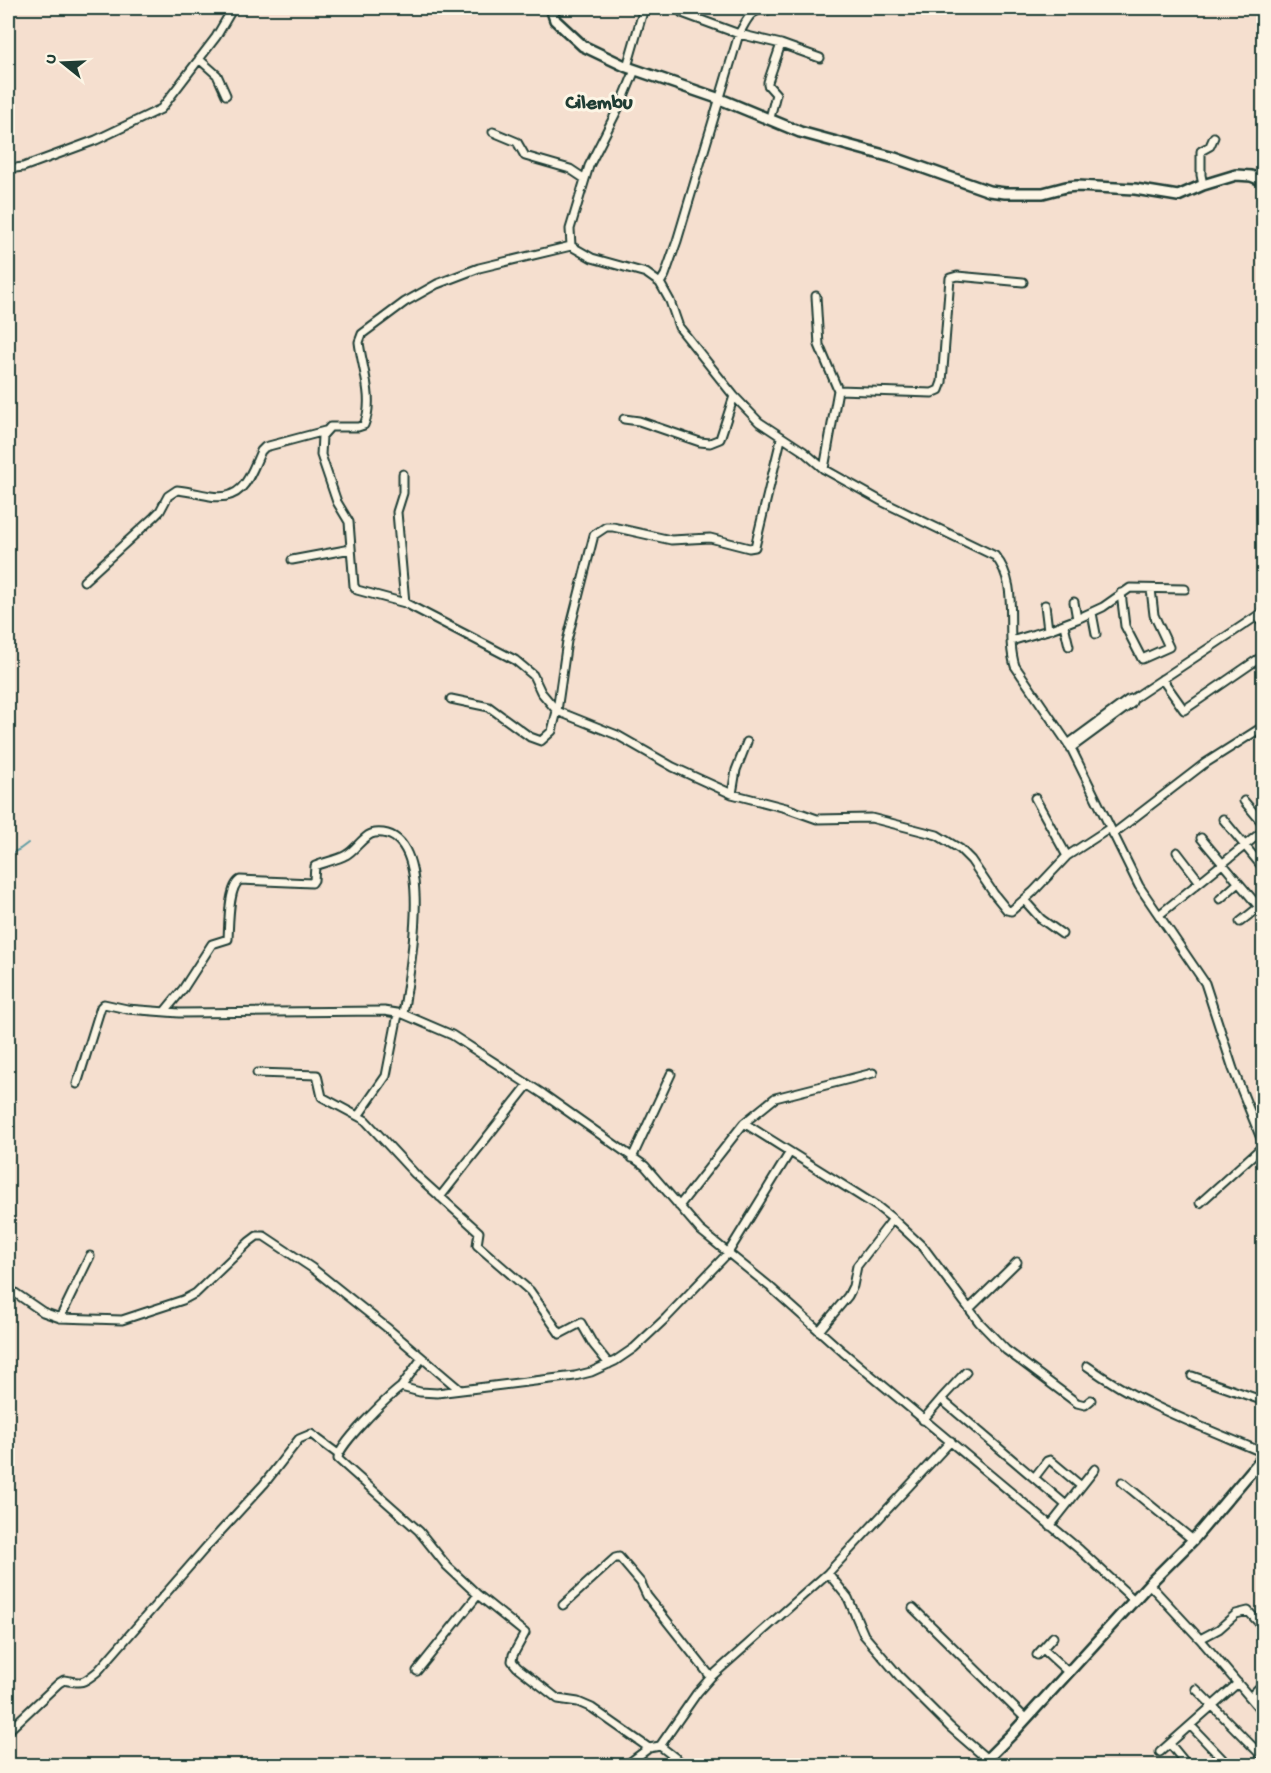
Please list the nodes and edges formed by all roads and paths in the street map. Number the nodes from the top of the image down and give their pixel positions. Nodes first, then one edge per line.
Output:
1 (233, 8) edge
2 (551, 8) edge
3 (644, 8) edge
4 (768, 10) dead end
5 (682, 13) dead end
6 (740, 34) junction
7 (781, 44) junction
8 (819, 58) dead end
9 (199, 59) junction
10 (631, 68) junction
11 (226, 95) dead end
12 (720, 99) junction
13 (770, 118) junction
14 (492, 132) dead end
15 (1214, 137) dead end
16 (8, 169) edge
17 (585, 179) junction
18 (1263, 181) edge
19 (1203, 185) junction
20 (572, 246) junction
21 (1023, 282) dead end
22 (660, 283) junction
23 (816, 296) dead end
24 (838, 390) junction
25 (734, 396) junction
26 (624, 419) dead end
27 (326, 431) junction
28 (781, 439) junction
29 (824, 469) junction
30 (403, 474) dead end
31 (351, 549) junction
32 (292, 560) dead end
33 (84, 581) dead end
34 (1151, 589) junction
35 (1185, 589) dead end
36 (1121, 593) junction
37 (1074, 602) dead end
38 (405, 603) junction
39 (1046, 605) dead end
40 (1092, 613) junction
41 (1260, 614) edge
42 (1077, 619) junction
43 (1263, 625) edge
44 (1065, 626) junction
45 (1048, 630) junction
46 (1096, 634) dead end
47 (1011, 640) junction
48 (1069, 646) dead end
49 (1263, 655) edge
50 (1162, 679) junction
51 (451, 699) dead end
52 (557, 711) junction
53 (1263, 726) edge
54 (747, 742) dead end
55 (1069, 746) junction
56 (732, 794) junction
57 (1035, 798) dead end
58 (1244, 801) dead end
59 (1223, 819) dead end
60 (1263, 825) edge
61 (1263, 830) edge
62 (1112, 831) junction
63 (1201, 838) dead end
64 (1245, 845) junction
65 (1177, 852) dead end
66 (1067, 856) junction
67 (1222, 864) junction
68 (1263, 869) edge
69 (1200, 882) junction
70 (1238, 883) junction
71 (1220, 899) dead end
72 (1024, 900) junction
73 (1261, 910) edge
74 (1159, 915) junction
75 (1240, 922) dead end
76 (1062, 934) dead end
77 (165, 1011) junction
78 (400, 1014) junction
79 (256, 1073) dead end
80 (873, 1073) dead end
81 (671, 1074) dead end
82 (76, 1084) dead end
83 (528, 1085) junction
84 (358, 1116) junction
85 (744, 1123) junction
86 (1261, 1135) edge
87 (1263, 1146) edge
88 (790, 1152) junction
89 (632, 1158) junction
90 (440, 1197) junction
91 (1200, 1203) dead end
92 (679, 1206) junction
93 (893, 1219) junction
94 (728, 1253) junction
95 (90, 1256) dead end
96 (1017, 1262) dead end
97 (8, 1288) edge
98 (970, 1308) junction
99 (60, 1318) junction
100 (819, 1331) junction
101 (422, 1358) junction
102 (609, 1364) junction
103 (1087, 1366) dead end
104 (966, 1372) dead end
105 (1192, 1376) dead end
106 (401, 1387) junction
107 (460, 1390) junction
108 (940, 1399) junction
109 (1091, 1400) dead end
110 (1263, 1401) edge
111 (924, 1420) junction
112 (951, 1441) junction
113 (338, 1454) junction
114 (1263, 1455) edge
115 (1095, 1469) dead end
116 (1034, 1478) junction
117 (1122, 1482) dead end
118 (1081, 1486) junction
119 (1066, 1505) junction
120 (1050, 1526) junction
121 (1193, 1540) junction
122 (828, 1573) junction
123 (1149, 1584) junction
124 (478, 1595) junction
125 (1134, 1600) junction
126 (563, 1605) dead end
127 (913, 1608) dead end
128 (1261, 1625) dead end
129 (1053, 1637) dead end
130 (1200, 1639) junction
131 (417, 1671) dead end
132 (1069, 1672) junction
133 (711, 1677) junction
134 (1238, 1683) junction
135 (1263, 1683) edge
136 (1196, 1689) dead end
137 (1250, 1697) junction
138 (1214, 1706) junction
139 (1263, 1714) edge
140 (1026, 1719) junction
141 (1191, 1726) junction
142 (8, 1731) edge
143 (1170, 1744) junction
144 (660, 1746) junction
145 (649, 1748) junction
146 (1160, 1752) dead end
147 (1260, 1754) dead end
148 (983, 1762) edge
149 (605, 1766) edge
150 (620, 1766) edge
151 (625, 1766) edge
152 (686, 1766) edge
153 (1188, 1766) edge
154 (1229, 1766) edge

1 - 9 street
2 - 10 street
3 - 10 street
4 - 6 street
5 - 6 street
6 - 7 street
6 - 12 street
7 - 8 street
7 - 13 street
9 - 11 street
9 - 16 street
10 - 12 street
10 - 17 street
12 - 13 street
12 - 22 street
13 - 19 street
14 - 17 street
15 - 19 street
17 - 20 street
18 - 19 street
20 - 22 street
20 - 27 street
21 - 24 street
22 - 25 street
23 - 24 street
24 - 29 street
25 - 26 street
25 - 28 street
27 - 31 street
27 - 33 street
28 - 29 street
28 - 52 street
29 - 47 street
30 - 38 street
31 - 32 street
31 - 38 street
34 - 35 street
34 - 36 street
34 - 36 street
36 - 40 street
37 - 42 street
38 - 52 street
39 - 45 street
40 - 42 street
40 - 46 street
41 - 43 street
41 - 50 street
42 - 44 street
44 - 45 street
44 - 48 street
45 - 47 street
47 - 55 street
49 - 50 street
50 - 55 street
51 - 52 street
52 - 56 street
53 - 62 street
54 - 56 street
55 - 62 street
56 - 72 street
57 - 66 street
58 - 60 street
59 - 64 street
61 - 64 street
62 - 66 street
62 - 74 street
63 - 67 street
64 - 67 street
64 - 68 street
65 - 69 street
66 - 72 street
67 - 69 street
67 - 70 street
69 - 74 street
70 - 71 street
70 - 73 street
72 - 76 street
73 - 75 street
74 - 86 street
77 - 78 street
77 - 78 street
77 - 82 street
78 - 83 street
78 - 84 street
79 - 84 street
80 - 85 street
81 - 89 street
83 - 89 street
83 - 90 street
84 - 90 street
85 - 88 street
85 - 92 street
86 - 87 street
87 - 91 street
88 - 93 street
88 - 94 street
89 - 92 street
90 - 102 street
92 - 94 street
93 - 98 street
93 - 100 street
94 - 100 street
94 - 102 street
95 - 99 street
96 - 98 street
97 - 99 street
98 - 109 street
99 - 101 street
100 - 111 street
101 - 106 street
101 - 107 street
102 - 107 street
103 - 114 street
104 - 108 street
105 - 110 street
106 - 107 street
106 - 113 street
108 - 111 street
108 - 116 street
111 - 112 street
112 - 120 street
112 - 122 street
113 - 124 street
113 - 142 street
114 - 121 street
115 - 118 street
116 - 118 street
116 - 119 street
117 - 121 street
118 - 119 street
119 - 120 street
120 - 125 street
121 - 123 street
122 - 133 street
122 - 148 street
123 - 125 street
123 - 130 street
124 - 131 street
124 - 145 street
125 - 132 street
126 - 133 street
127 - 140 street
128 - 130 street
129 - 132 street
130 - 134 street
132 - 140 street
133 - 144 street
134 - 137 street
134 - 138 street
135 - 137 street
136 - 138 street
137 - 139 street
138 - 141 street
138 - 147 street
140 - 148 street
141 - 143 street
141 - 154 street
143 - 146 street
143 - 153 street
144 - 145 street
144 - 152 street
145 - 151 street
149 - 150 street

